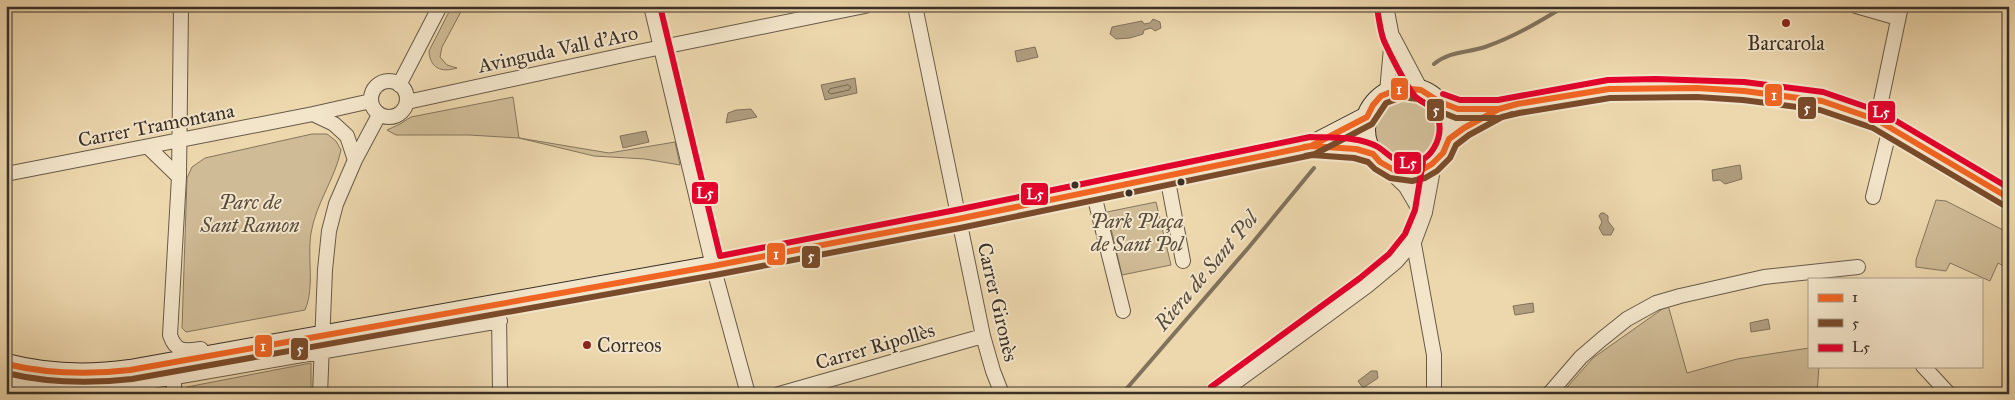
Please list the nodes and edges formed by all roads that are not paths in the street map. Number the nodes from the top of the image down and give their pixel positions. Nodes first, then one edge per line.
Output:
1 (181, 6) edge
2 (440, 6) edge
3 (651, 6) edge
4 (865, 6) edge
5 (915, 6) edge
6 (1386, 6) edge
7 (1856, 6) edge
8 (1900, 12) edge
9 (1392, 37) junction
10 (662, 48) junction
11 (399, 85) junction
12 (1421, 90) junction
13 (1387, 92) junction
14 (371, 101) junction
15 (407, 102) junction
16 (1440, 102) junction
17 (1499, 109) junction
18 (313, 114) junction
19 (379, 115) junction
20 (1367, 117) junction
21 (1883, 124) junction
22 (1448, 139) junction
23 (178, 141) junction
24 (148, 146) junction
25 (1311, 146) junction
26 (1373, 154) junction
27 (355, 160) junction
28 (1432, 164) junction
29 (1388, 167) junction
30 (6, 174) edge
31 (1167, 176) junction
32 (179, 177) junction
33 (1092, 191) junction
34 (1873, 198) dead end
35 (2009, 198) edge
36 (1423, 212) junction
37 (958, 219) junction
38 (1413, 239) junction
39 (1183, 261) dead end
40 (713, 266) junction
41 (1858, 267) dead end
42 (1123, 311) dead end
43 (499, 312) junction
44 (983, 336) junction
45 (321, 344) junction
46 (263, 347) junction
47 (6, 364) edge
48 (1925, 368) edge
49 (174, 376) junction
50 (6, 378) edge
51 (174, 394) edge
52 (320, 394) edge
53 (500, 394) edge
54 (748, 394) edge
55 (779, 394) edge
56 (1002, 394) edge
57 (1216, 394) edge
58 (1434, 394) edge
59 (1549, 394) edge
60 (1949, 394) edge

1 - 23 street
2 - 11 street
3 - 10 street
4 - 10 street, Avinguda Vall d'Aro
5 - 37 street, Carrer Gironès
6 - 9 street
7 - 8 street
8 - 21 street
9 - 12 street
9 - 13 street
10 - 15 street, Avinguda Vall d'Aro
10 - 40 street
11 - 14 street
11 - 15 street
12 - 13 main road
12 - 16 main road
13 - 20 main road
14 - 18 street, Carrer Tramontana
14 - 19 street
15 - 19 street
16 - 17 main road
16 - 22 main road
17 - 21 main road
17 - 22 main road
18 - 23 street, Carrer Tramontana
18 - 27 street
19 - 27 street
20 - 25 main road
20 - 26 main road
21 - 34 street
21 - 35 main road
22 - 28 main road
23 - 24 street, Carrer Tramontana
23 - 32 street
24 - 30 street, Carrer Tramontana
24 - 32 street
25 - 26 main road
25 - 31 main road
26 - 29 main road
27 - 45 street
28 - 29 main road
28 - 36 street
29 - 36 street
31 - 33 main road
31 - 39 street
32 - 46 street
33 - 37 main road
33 - 42 street
36 - 38 street
37 - 40 main road
37 - 44 street, Carrer Gironès
38 - 57 street
38 - 58 street
40 - 43 main road
40 - 54 street
41 - 59 street
43 - 45 main road
43 - 53 street
44 - 55 street, Carrer Ripollès
44 - 56 street, Carrer Gironès
45 - 46 main road
45 - 49 street
45 - 52 street
46 - 47 main road
48 - 60 street
49 - 50 street
49 - 51 street

